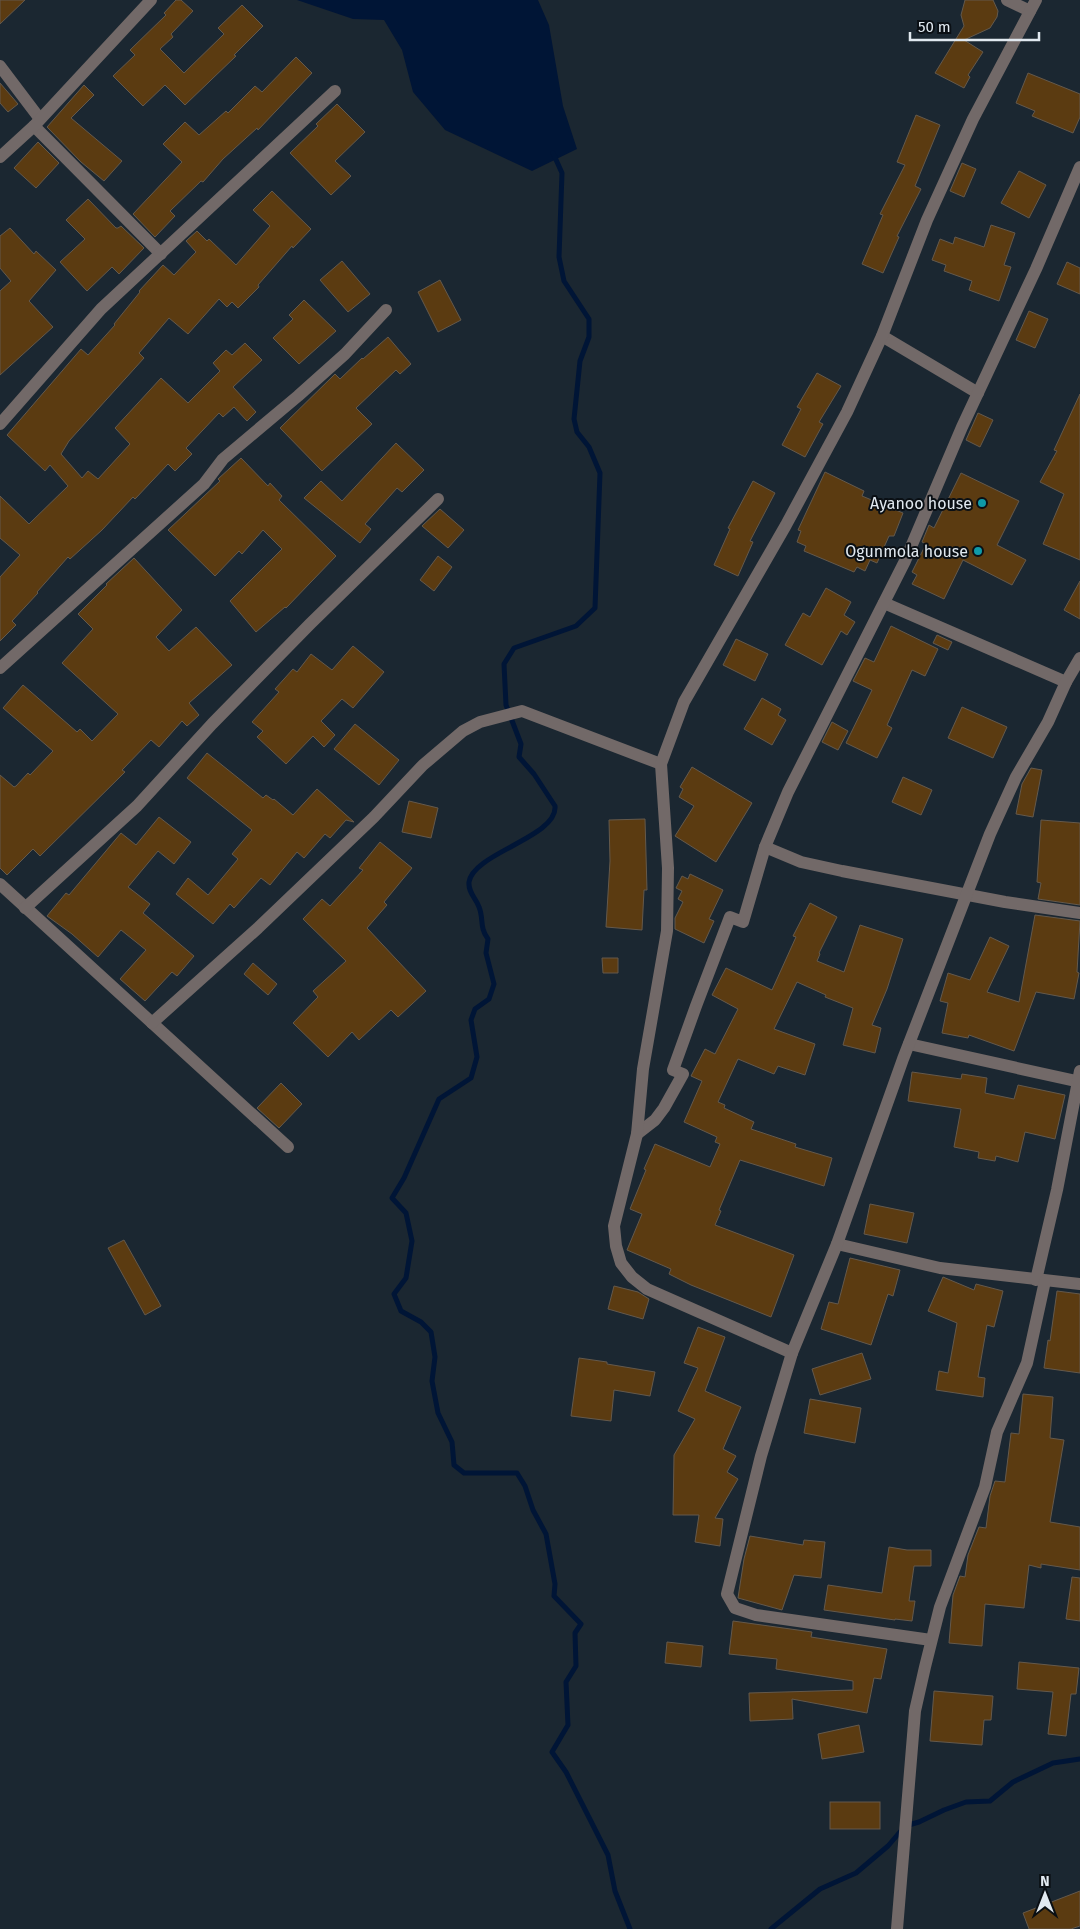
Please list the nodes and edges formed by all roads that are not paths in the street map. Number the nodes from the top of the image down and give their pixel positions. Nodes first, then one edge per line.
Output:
1 (151, 0) edge
2 (1007, 0) edge
3 (1033, 5) edge
4 (0, 66) edge
5 (335, 91) dead end
6 (37, 122) junction
7 (0, 157) edge
8 (1080, 167) edge
9 (161, 254) junction
10 (386, 310) dead end
11 (882, 336) junction
12 (978, 393) junction
13 (0, 424) edge
14 (438, 500) dead end
15 (884, 603) junction
16 (1080, 658) edge
17 (0, 668) edge
18 (1066, 682) junction
19 (661, 764) junction
20 (765, 847) junction
21 (0, 884) edge
22 (966, 894) junction
23 (25, 908) junction
24 (1080, 913) edge
25 (152, 1023) junction
26 (909, 1044) junction
27 (1079, 1078) edge
28 (637, 1134) junction
29 (288, 1147) dead end
30 (837, 1244) junction
31 (1041, 1281) junction
32 (1080, 1284) edge
33 (792, 1353) junction
34 (931, 1640) junction
35 (897, 1929) edge

1 - 6 street
2 - 3 street
3 - 11 street
4 - 6 street
5 - 9 street
6 - 7 street
6 - 9 street
8 - 12 street
9 - 13 street
10 - 17 street
11 - 12 street
11 - 19 street
12 - 15 street
14 - 23 street
15 - 18 street
15 - 20 street
16 - 18 street
18 - 22 street
19 - 25 street
19 - 28 street
20 - 22 street
20 - 28 street
21 - 23 street
22 - 24 street
22 - 26 street
23 - 25 street
25 - 29 street
26 - 27 street
26 - 30 street
27 - 31 street
28 - 33 street
30 - 31 street
30 - 33 street
31 - 32 street
31 - 34 street
33 - 34 street
34 - 35 street

